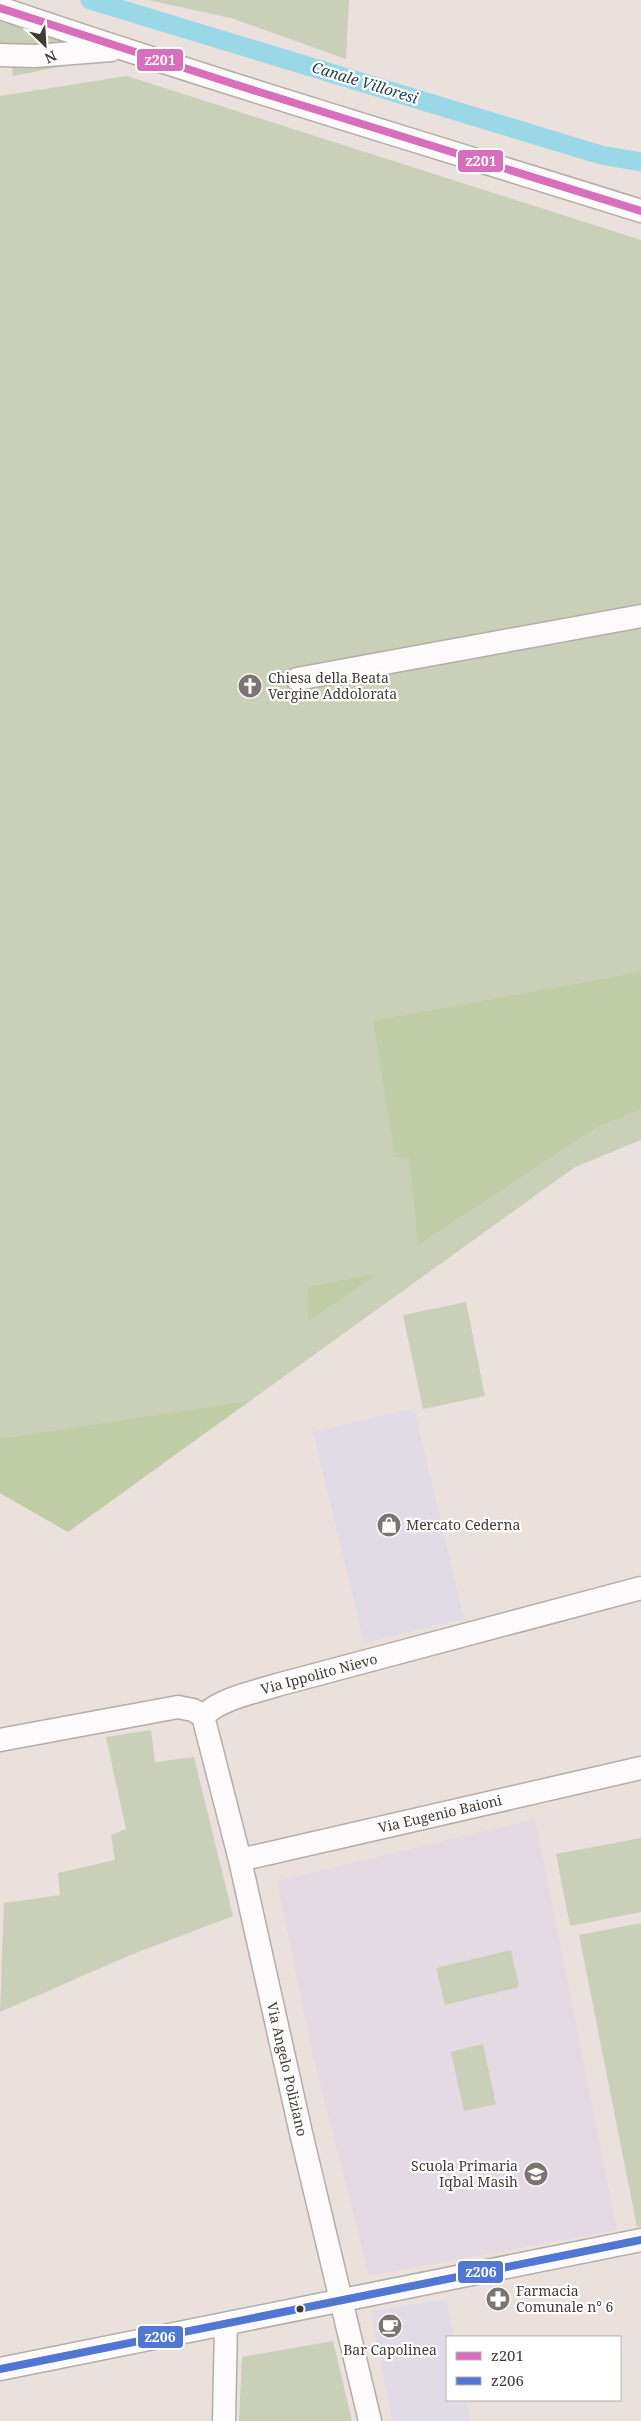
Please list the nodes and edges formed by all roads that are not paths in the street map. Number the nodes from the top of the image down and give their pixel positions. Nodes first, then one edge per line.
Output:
1 (0, 8) edge
2 (120, 49) junction
3 (0, 55) edge
4 (641, 211) edge
5 (641, 616) edge
6 (297, 679) dead end
7 (641, 1588) edge
8 (203, 1716) junction
9 (0, 1740) edge
10 (641, 1768) edge
11 (240, 1860) junction
12 (641, 2240) edge
13 (342, 2299) junction
14 (226, 2324) junction
15 (0, 2369) edge
16 (224, 2421) edge
17 (370, 2421) edge

1 - 2 street
2 - 3 street
2 - 4 street
5 - 6 street
7 - 8 street, Via Ippolito Nievo
8 - 9 street
8 - 11 street, Via Angelo Poliziano
10 - 11 street, Via Eugenio Baioni
11 - 13 street, Via Angelo Poliziano
12 - 13 street
13 - 14 street
13 - 17 street, Via Angelo Poliziano
14 - 15 street
14 - 16 street

